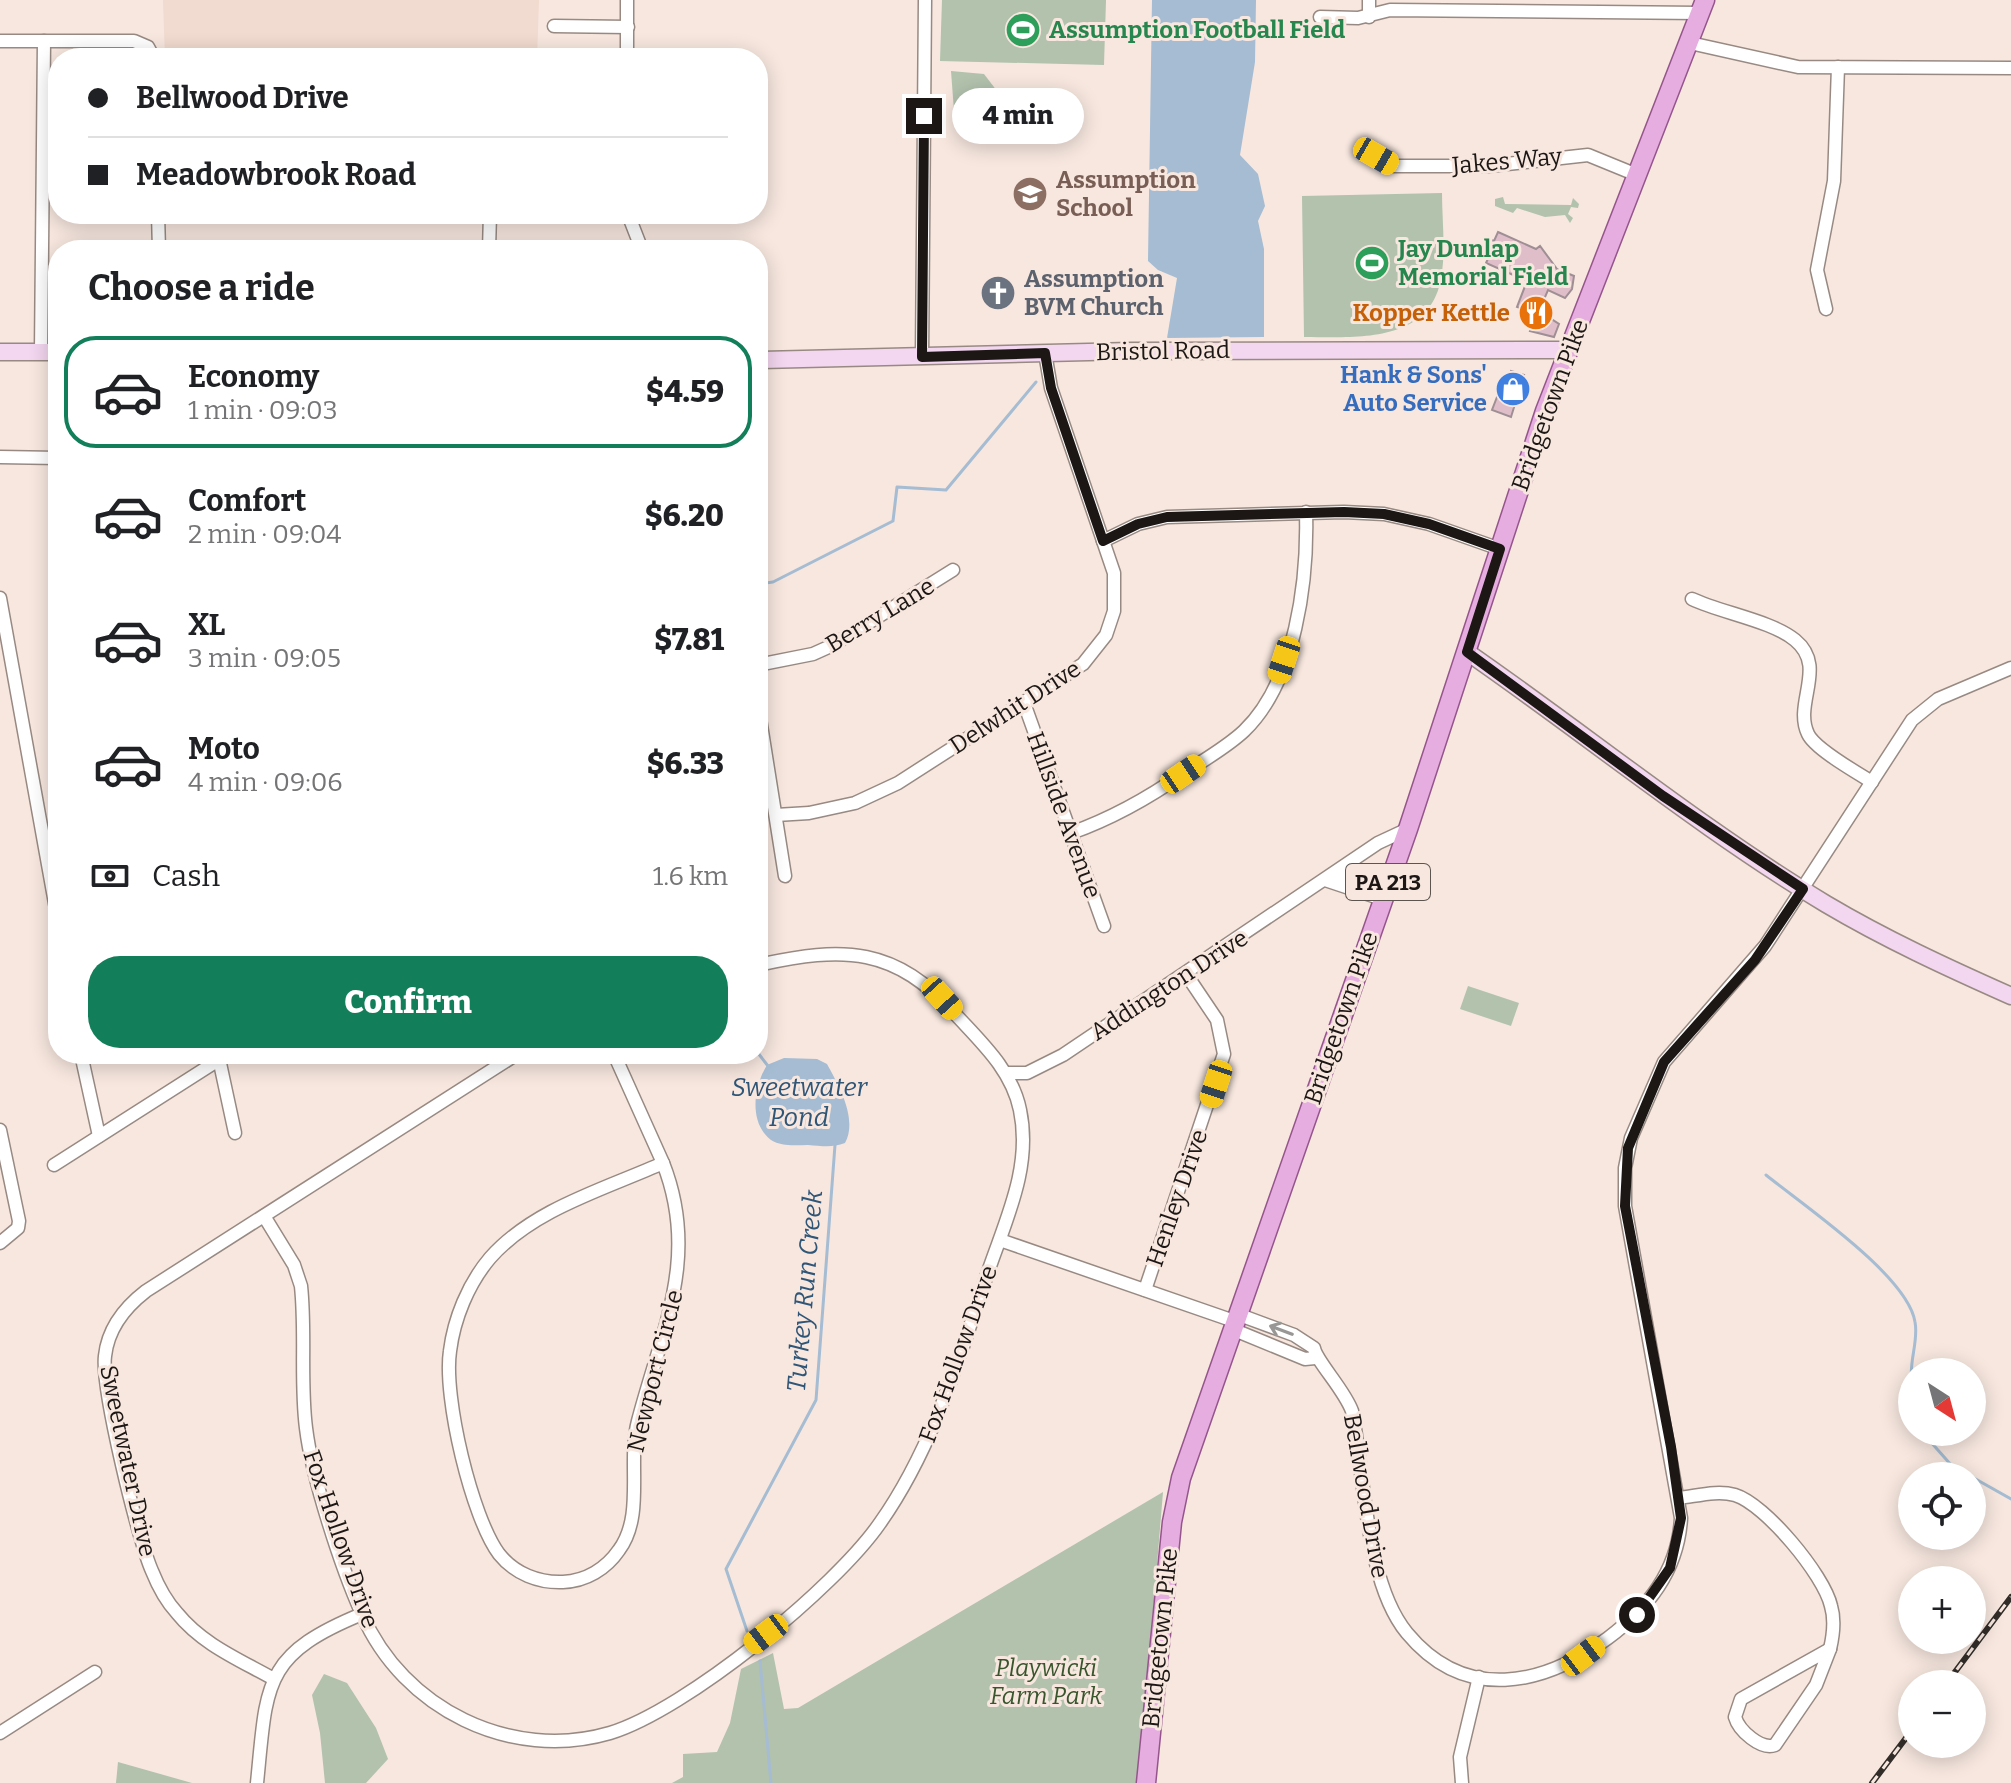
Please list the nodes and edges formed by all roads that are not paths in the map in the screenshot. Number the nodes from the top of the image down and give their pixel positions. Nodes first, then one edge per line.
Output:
1 (627, 0) edge
2 (925, 0) edge
3 (1369, 0) edge
4 (1703, 6) edge
5 (1320, 17) dead end
6 (1369, 17) junction
7 (554, 26) dead end
8 (628, 27) junction
9 (0, 41) edge
10 (44, 41) junction
11 (1690, 43) junction
12 (144, 48) edge
13 (627, 48) edge
14 (1838, 67) junction
15 (2011, 68) edge
16 (1376, 156) dead end
17 (1637, 175) junction
18 (48, 248) edge
19 (1826, 309) dead end
20 (1568, 350) junction
21 (0, 352) edge
22 (48, 352) edge
23 (1045, 353) junction
24 (922, 357) junction
25 (768, 360) edge
26 (0, 457) edge
27 (48, 458) edge
28 (1306, 512) junction
29 (1103, 541) junction
30 (1500, 549) junction
31 (953, 570) dead end
32 (0, 598) edge
33 (1692, 599) dead end
34 (1467, 652) junction
35 (768, 663) edge
36 (2011, 668) edge
37 (1024, 703) junction
38 (768, 767) edge
39 (1872, 782) junction
40 (776, 815) junction
41 (1408, 829) junction
42 (1071, 833) junction
43 (48, 864) edge
44 (785, 876) dead end
45 (1325, 880) junction
46 (1803, 889) junction
47 (1384, 894) junction
48 (1104, 926) dead end
49 (768, 963) edge
50 (1186, 974) junction
51 (2011, 996) edge
52 (83, 1064) edge
53 (209, 1064) edge
54 (222, 1064) edge
55 (501, 1064) edge
56 (618, 1064) edge
57 (1006, 1073) junction
58 (0, 1130) edge
59 (235, 1133) dead end
60 (99, 1136) junction
61 (663, 1163) junction
62 (54, 1165) dead end
63 (4, 1171) edge
64 (264, 1216) junction
65 (1000, 1240) junction
66 (0, 1243) edge
67 (1145, 1290) junction
68 (1234, 1321) junction
69 (1679, 1498) junction
70 (362, 1614) junction
71 (1830, 1649) junction
72 (95, 1672) dead end
73 (1479, 1677) junction
74 (272, 1678) junction
75 (0, 1733) edge
76 (257, 1783) edge
77 (1146, 1783) edge
78 (1462, 1783) edge

1 - 8 street
2 - 24 street
3 - 6 street
4 - 6 street
4 - 11 main road, Bridgetown Pike / PA 213
5 - 6 street
7 - 8 street
8 - 13 street
9 - 10 street
10 - 12 street
10 - 18 street
11 - 14 street
11 - 17 main road, Bridgetown Pike / PA 213
14 - 15 street
14 - 19 street
16 - 17 street, Jakes Way
17 - 20 main road, Bridgetown Pike / PA 213
20 - 23 main road, Bristol Road
20 - 30 main road, Bridgetown Pike / PA 213
21 - 22 main road
23 - 24 main road, Bristol Road
23 - 29 street, Delwhit Drive
24 - 25 main road, Bristol Road
26 - 27 street
28 - 29 street
28 - 30 street
28 - 42 street
29 - 37 street, Delwhit Drive
30 - 34 main road, Bridgetown Pike / PA 213
31 - 35 street, Berry Lane
32 - 43 street
33 - 39 street
34 - 41 main road, Bridgetown Pike / PA 213
34 - 46 main road
36 - 39 street, Bellwood Drive
37 - 40 street, Delwhit Drive
37 - 42 street, Hillside Avenue
38 - 40 street
39 - 46 street, Bellwood Drive
40 - 44 street
41 - 45 street, Addington Drive
41 - 47 main road, Bridgetown Pike / PA 213
42 - 48 street, Hillside Avenue
45 - 47 street
45 - 50 street, Addington Drive
46 - 51 main road
46 - 69 street, Bellwood Drive
47 - 68 main road, Bridgetown Pike / PA 213
49 - 57 street, Fox Hollow Drive
50 - 57 street, Addington Drive
50 - 67 street, Henley Drive
52 - 60 street
53 - 60 street
54 - 59 street
55 - 64 street
56 - 61 street, Newport Circle
57 - 65 street, Fox Hollow Drive
58 - 63 street
60 - 62 street
61 - 61 street, Newport Circle
63 - 66 street
64 - 70 street, Fox Hollow Drive
64 - 74 street, Sweetwater Drive
65 - 67 street, Bellwood Drive
65 - 70 street, Fox Hollow Drive
67 - 68 street, Bellwood Drive
68 - 73 street, Bellwood Drive
68 - 77 main road, Bridgetown Pike / PA 213
69 - 71 street
69 - 73 street, Bellwood Drive
70 - 74 street
71 - 71 street
72 - 75 street
73 - 78 street
74 - 76 street

